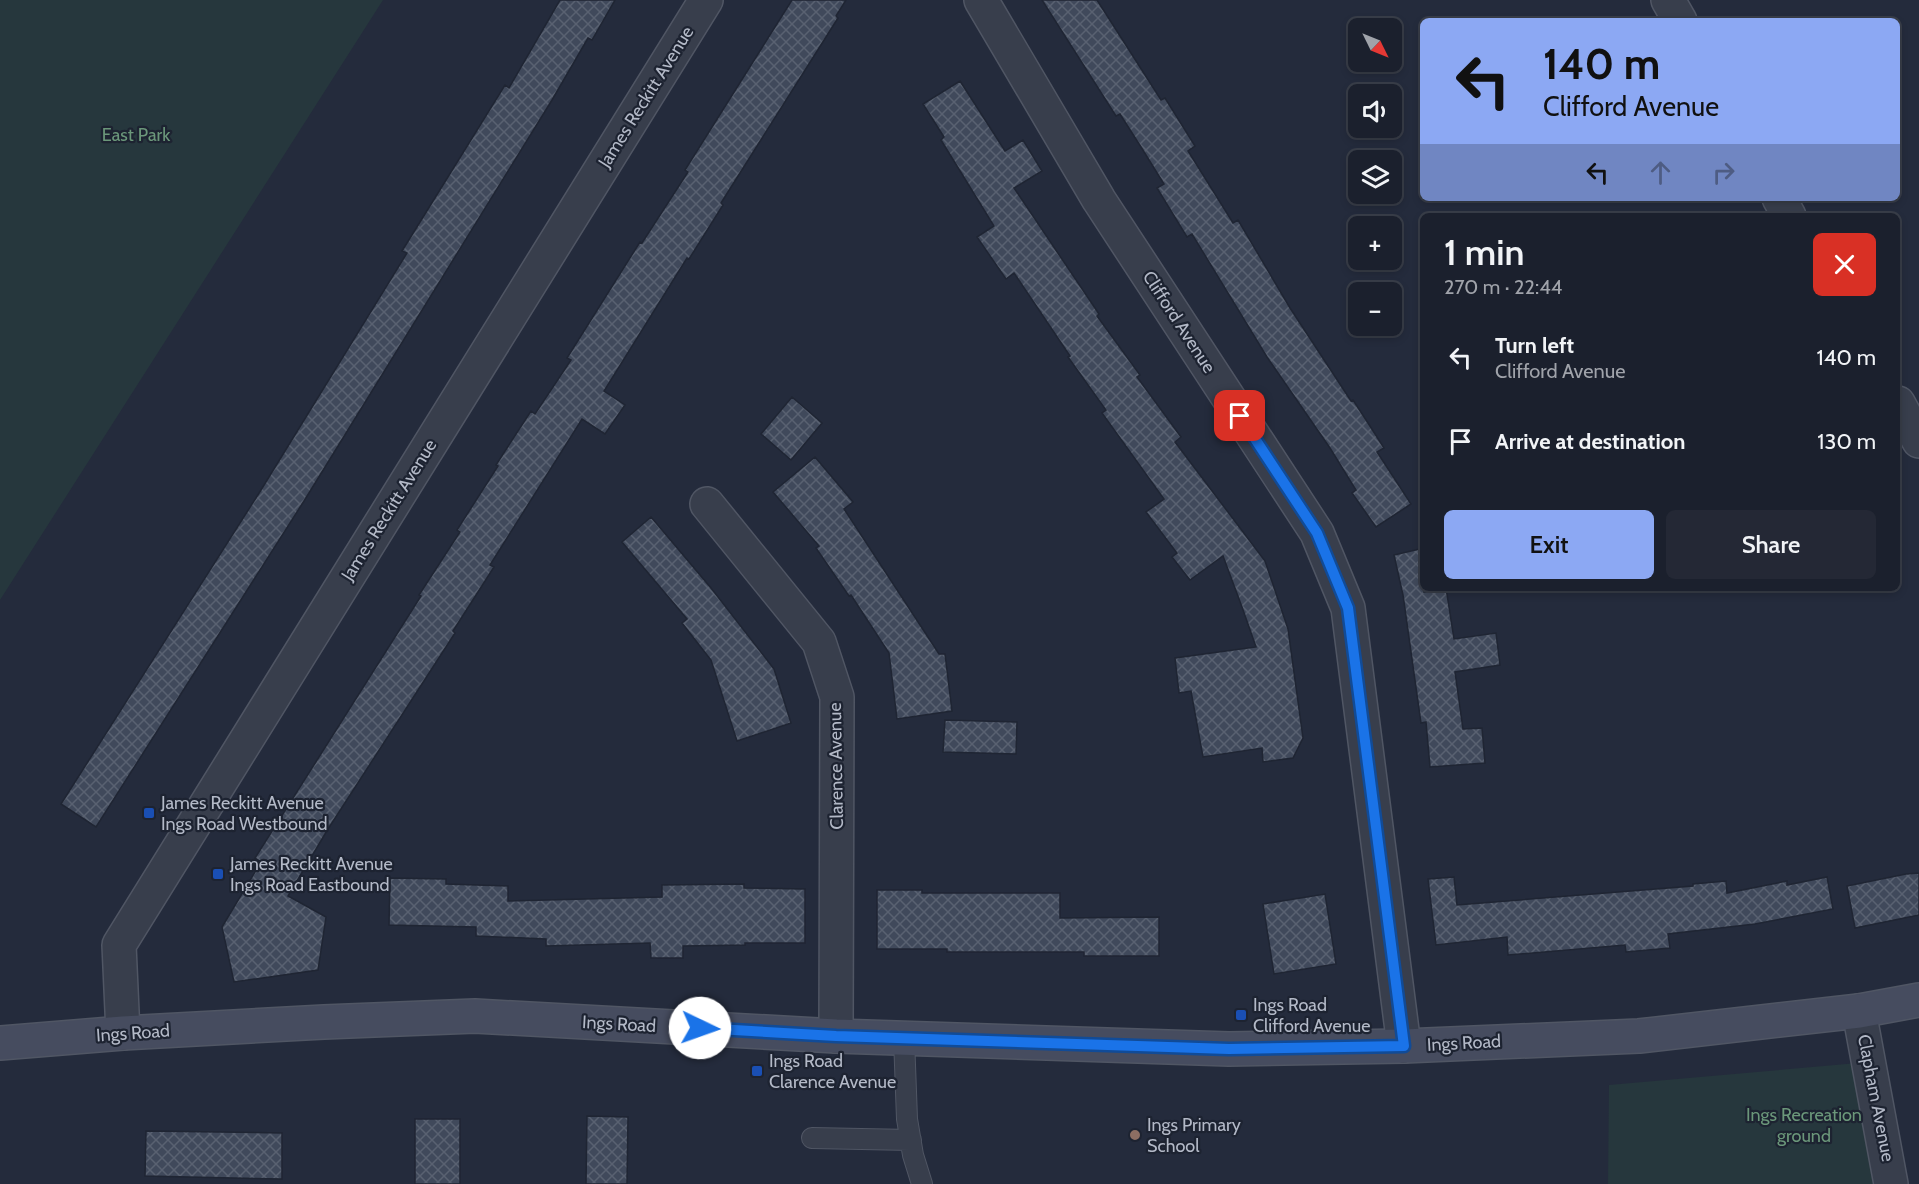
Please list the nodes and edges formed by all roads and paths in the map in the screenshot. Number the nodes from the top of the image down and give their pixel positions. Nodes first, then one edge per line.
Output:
1 (706, 0) edge
2 (981, 0) edge
3 (1668, 0) edge
4 (1678, 18) edge
5 (1900, 407) edge
6 (1919, 441) edge
7 (707, 504) dead end
8 (1919, 1000) edge
9 (1859, 1011) junction
10 (123, 1033) junction
11 (836, 1036) junction
12 (904, 1038) junction
13 (0, 1043) edge
14 (1404, 1046) junction
15 (812, 1138) dead end
16 (910, 1140) junction
17 (922, 1184) edge
18 (1892, 1184) edge

1 - 10 street, James Reckitt Avenue
2 - 14 street, Clifford Avenue
3 - 4 street
5 - 6 street
7 - 11 street, Clarence Avenue
8 - 9 street, Ings Road
9 - 14 street, Ings Road
9 - 18 street, Clapham Avenue
10 - 11 street, Ings Road
10 - 13 street, Ings Road
11 - 12 street, Ings Road
12 - 14 street, Ings Road
12 - 16 lane
15 - 16 lane
16 - 17 lane

